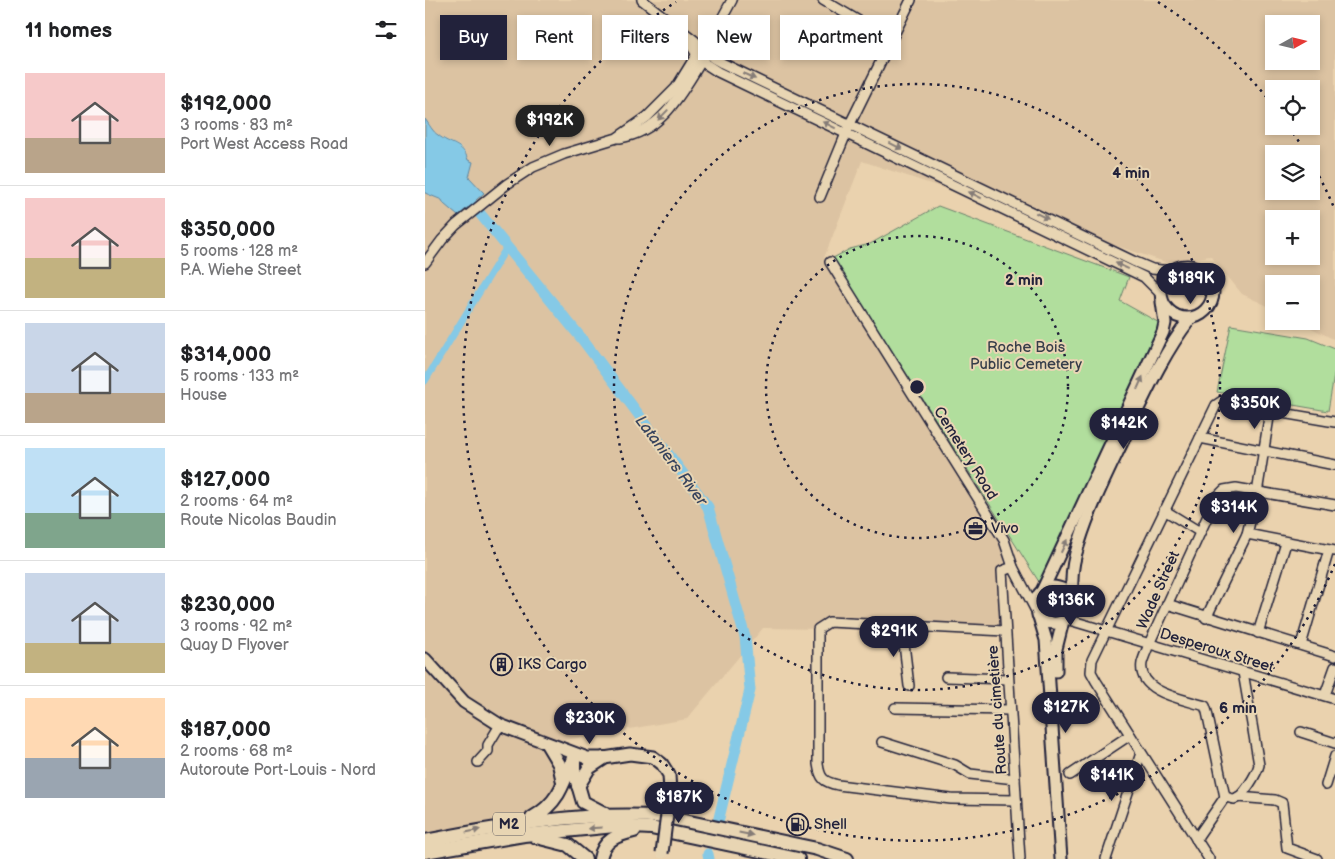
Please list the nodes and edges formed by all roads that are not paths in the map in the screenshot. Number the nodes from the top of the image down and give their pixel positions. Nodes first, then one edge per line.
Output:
1 (642, 0) edge
2 (732, 0) edge
3 (823, 0) edge
4 (911, 0) edge
5 (724, 15) edge
6 (848, 15) edge
7 (901, 20) edge
8 (698, 51) edge
9 (698, 60) edge
10 (706, 60) edge
11 (715, 60) edge
12 (881, 60) edge
13 (850, 124) junction
14 (845, 134) junction
15 (820, 198) dead end
16 (830, 262) dead end
17 (425, 263) edge
18 (1171, 271) junction
19 (1162, 298) junction
20 (1190, 318) junction
21 (1270, 411) junction
22 (1335, 422) edge
23 (1200, 438) junction
24 (1264, 452) junction
25 (1335, 465) edge
26 (1257, 493) junction
27 (1335, 505) edge
28 (1164, 510) junction
29 (1200, 532) junction
30 (1247, 534) junction
31 (1286, 543) junction
32 (1332, 550) edge
33 (1013, 567) junction
34 (1022, 586) junction
35 (1042, 591) junction
36 (1167, 604) junction
37 (1072, 606) junction
38 (1036, 612) junction
39 (1206, 618) junction
40 (1064, 620) junction
41 (1092, 626) junction
42 (902, 627) junction
43 (1105, 630) junction
44 (1005, 631) junction
45 (1258, 633) junction
46 (1149, 644) junction
47 (1301, 645) junction
48 (1335, 656) edge
49 (425, 659) edge
50 (1335, 667) edge
51 (1243, 672) junction
52 (946, 677) dead end
53 (1008, 679) junction
54 (909, 686) dead end
55 (1325, 695) junction
56 (1335, 699) edge
57 (895, 708) dead end
58 (1010, 710) junction
59 (500, 725) junction
60 (1301, 732) dead end
61 (1130, 735) junction
62 (882, 742) dead end
63 (1335, 743) edge
64 (547, 744) junction
65 (1141, 753) junction
66 (574, 755) junction
67 (1335, 756) edge
68 (604, 758) junction
69 (478, 762) dead end
70 (1070, 775) dead end
71 (1015, 779) junction
72 (563, 782) junction
73 (1326, 785) dead end
74 (578, 786) junction
75 (1225, 797) junction
76 (1238, 797) junction
77 (1016, 800) junction
78 (606, 814) junction
79 (525, 822) junction
80 (651, 828) junction
81 (523, 835) junction
82 (1196, 839) junction
83 (425, 841) edge
84 (425, 853) edge
85 (661, 856) edge
86 (585, 859) edge
87 (600, 859) edge
88 (798, 859) edge
89 (847, 859) edge
90 (1020, 859) edge
91 (1061, 859) edge
92 (1069, 859) edge
93 (1106, 859) edge
94 (1209, 859) edge
95 (1317, 859) edge

1 - 8 street
2 - 5 street
3 - 6 street
4 - 7 street
9 - 17 street
14 -> 10 street
11 -> 13 street
12 - 13 street
13 - 14 street
13 -> 18 street
14 - 15 street
19 -> 14 street
16 - 33 street, Cemetery Road
18 - 19 main road
18 - 20 main road
19 - 20 main road
35 -> 19 main road
20 - 37 main road
21 - 22 street
21 - 23 street
21 - 24 street
23 - 24 street
23 - 28 street
24 - 25 street
24 - 26 street
26 - 27 street, Wade Street
26 - 29 street, Wade Street
26 - 30 street
28 - 29 street
28 - 43 street
29 - 36 street, Wade Street
30 - 31 street
30 - 39 street
31 - 32 street
31 - 45 street
32 - 47 street
33 - 34 street, Cemetery Road
33 - 44 street, Route du cimetière
34 - 35 street
34 - 38 street, Cemetery Road
35 - 37 main road
35 - 38 main road
36 - 39 street
36 - 46 street, Wade Street
37 - 40 main road
37 - 41 street
38 - 40 main road
38 - 91 main road
39 - 45 street
40 - 41 street, Desperoux Street
40 - 92 main road
41 - 43 street, Desperoux Street
42 - 44 street
42 - 54 street
42 - 77 street
43 - 46 street, Desperoux Street
43 - 61 street
44 - 53 street, Route du cimetière
45 - 47 street
46 - 51 street, Desperoux Street
46 - 75 street, Wade Street
47 - 48 street
49 - 59 main road
50 - 55 street
51 - 55 street, Desperoux Street
51 - 76 street
52 - 53 street
53 - 58 street, Route du cimetière
55 - 56 street, Desperoux Street
57 - 58 street
58 - 71 street, Route du cimetière
59 - 64 main road
59 - 69 street
60 - 63 street
61 - 65 street
61 - 70 street
62 - 71 street
64 - 66 main road
64 - 72 highway
65 - 82 street
65 - 93 street
66 - 68 main road
66 - 72 highway
66 - 74 highway
67 - 73 street
68 - 74 highway
68 - 85 main road, bridge
71 - 77 street, Route du cimetière
72 - 79 highway
74 - 78 highway
75 - 76 street
75 - 82 street
76 - 95 street
77 - 90 street, Route du cimetière
78 - 79 highway, M2
78 -> 89 highway, M2
83 -> 79 highway, M2
80 -> 81 highway, M2
80 - 87 highway
80 - 88 highway, M2
81 - 84 highway, M2
81 - 86 highway
82 - 94 street

